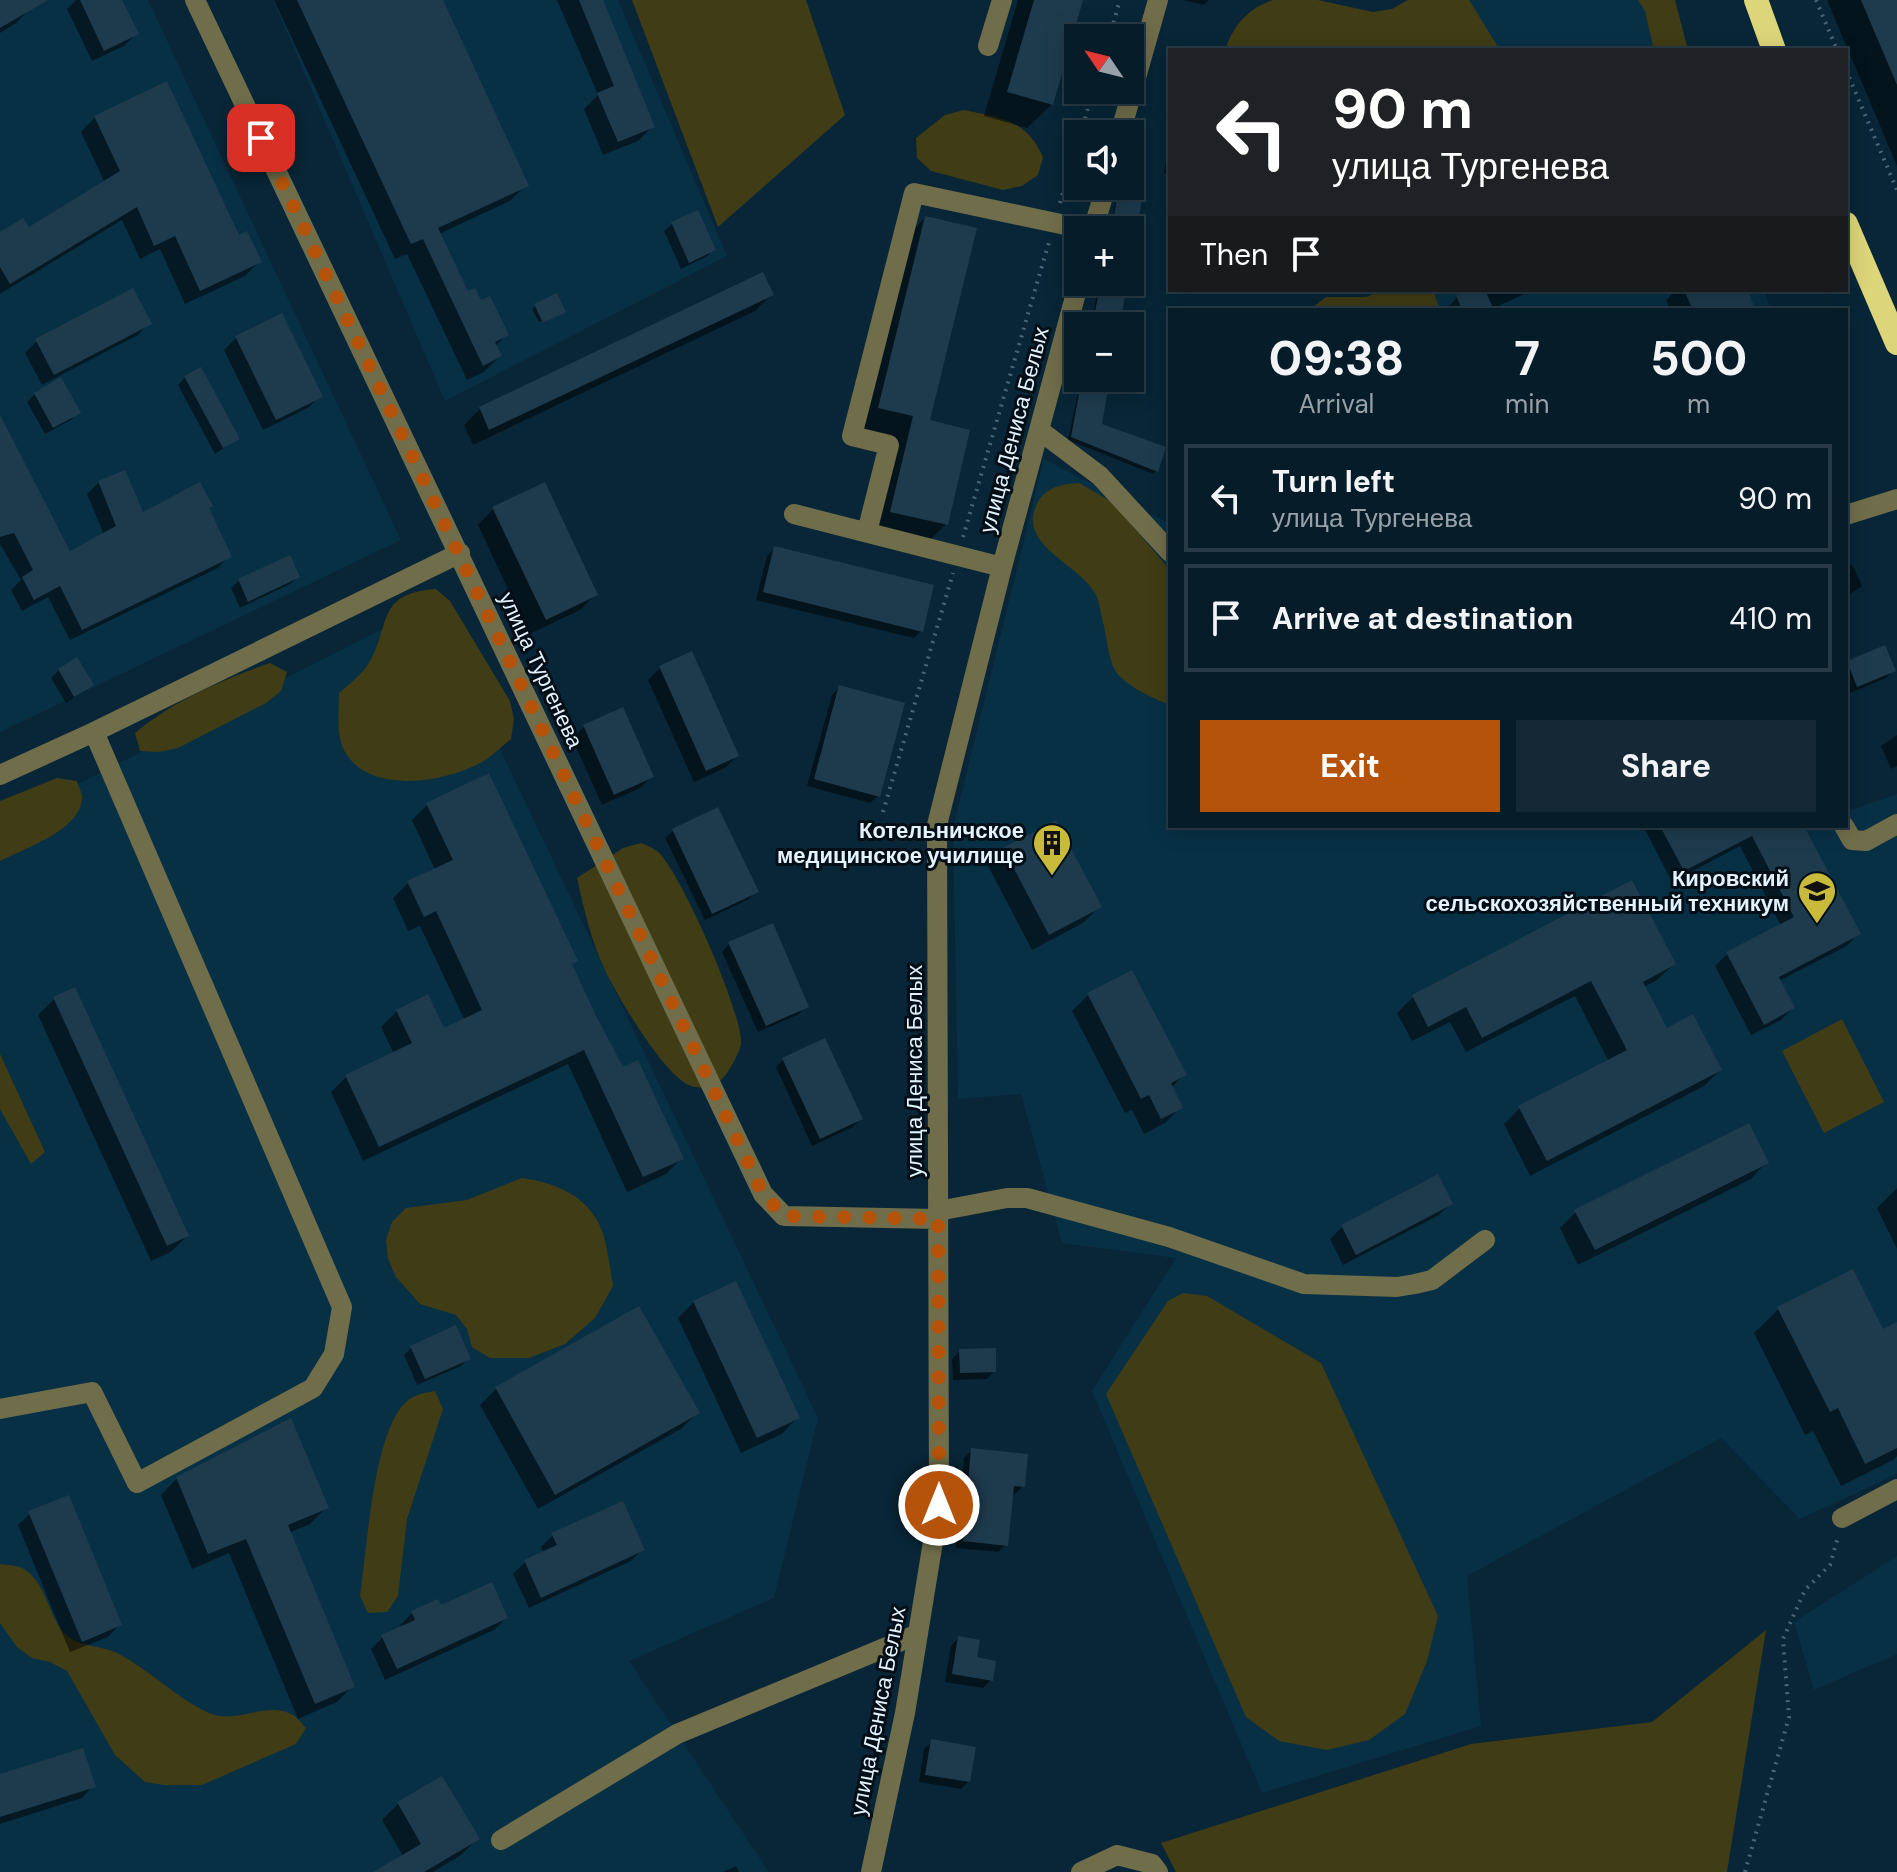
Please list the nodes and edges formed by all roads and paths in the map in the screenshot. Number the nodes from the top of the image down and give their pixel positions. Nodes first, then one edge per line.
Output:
1 (195, 0) edge
2 (1002, 0) edge
3 (1120, 0) edge
4 (1158, 0) edge
5 (1756, 0) edge
6 (1816, 0) edge
7 (1113, 24) edge
8 (988, 46) dead end
9 (1773, 48) edge
10 (1836, 48) edge
11 (1848, 75) edge
12 (1124, 120) edge
13 (1897, 190) edge
14 (1064, 192) edge
15 (1055, 223) junction
16 (1064, 225) edge
17 (1848, 229) edge
18 (1075, 296) edge
19 (1897, 343) edge
20 (1039, 430) junction
21 (1897, 499) edge
22 (794, 514) dead end
23 (1848, 514) edge
24 (867, 532) junction
25 (1168, 550) edge
26 (460, 553) junction
27 (958, 556) junction
28 (1002, 567) junction
29 (94, 732) junction
30 (0, 775) edge
31 (883, 812) dead end
32 (1897, 824) edge
33 (1845, 828) edge
34 (938, 1215) junction
35 (1485, 1240) dead end
36 (0, 1409) edge
37 (1897, 1489) edge
38 (1842, 1518) joint
39 (918, 1634) junction
40 (501, 1840) dead end
41 (871, 1872) edge
42 (1081, 1872) edge
43 (1158, 1872) edge
44 (1745, 1872) edge

1 - 26 street, улица Тургенева
2 - 8 street
3 - 7 path
4 - 12 street
5 - 9 highway
6 - 10 path
11 - 13 path
14 - 15 path
15 - 16 street
15 - 24 street
15 - 27 path
17 - 19 highway
18 - 20 street, улица Дениса Белых
20 - 25 street
20 - 28 street, улица Дениса Белых
21 - 23 street
22 - 24 street
24 - 27 street
26 - 29 street
26 - 34 street, улица Тургенева
27 - 28 street
27 - 31 path
28 - 34 street, улица Дениса Белых
29 - 30 street
29 - 36 street
32 - 33 street
34 - 35 street, улица Тургенева
34 - 39 street, улица Дениса Белых
37 - 38 street
38 - 44 path
39 - 40 street
39 - 41 street, улица Дениса Белых
42 - 43 street

